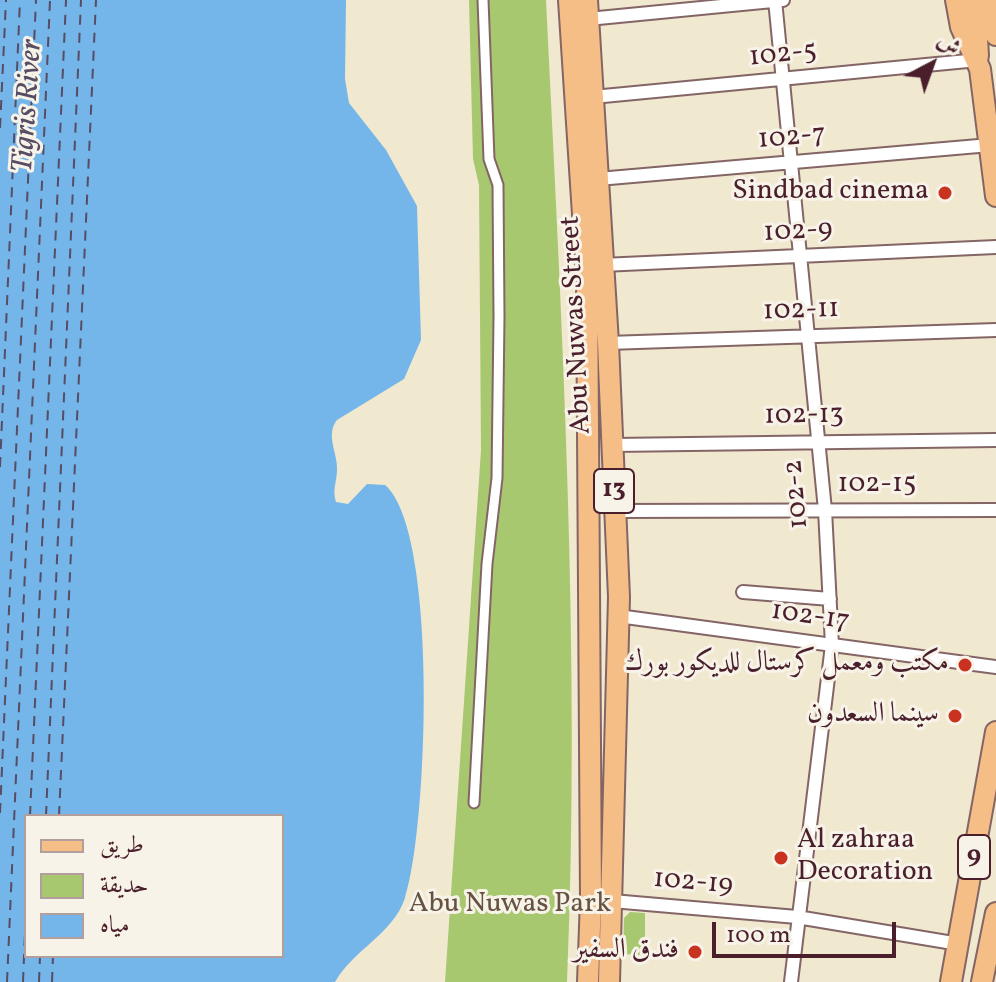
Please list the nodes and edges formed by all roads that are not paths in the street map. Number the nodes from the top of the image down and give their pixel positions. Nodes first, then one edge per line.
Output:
1 (483, 0) edge
2 (569, 0) edge
3 (775, 0) edge
4 (783, 0) edge
5 (956, 0) edge
6 (975, 0) edge
7 (988, 0) edge
8 (587, 10) edge
9 (996, 35) edge
10 (978, 60) junction
11 (782, 80) junction
12 (593, 97) junction
13 (990, 145) junction
14 (789, 164) junction
15 (598, 179) junction
16 (996, 196) edge
17 (996, 247) edge
18 (800, 257) junction
19 (602, 265) junction
20 (996, 330) edge
21 (807, 336) junction
22 (608, 343) junction
23 (817, 440) junction
24 (996, 440) edge
25 (613, 445) junction
26 (825, 510) junction
27 (996, 510) edge
28 (615, 511) junction
29 (743, 592) dead end
30 (830, 599) junction
31 (618, 616) junction
32 (832, 645) junction
33 (996, 667) edge
34 (996, 732) edge
35 (474, 803) dead end
36 (988, 820) edge
37 (612, 901) junction
38 (996, 913) edge
39 (797, 917) junction
40 (959, 944) junction
41 (987, 976) edge
42 (588, 982) edge
43 (609, 982) edge
44 (791, 982) edge
45 (951, 982) edge

1 - 35 street
2 - 42 main road, Abu Nuwas Street / 13
3 - 4 street
3 - 8 street
3 - 11 street, 102-2
5 - 10 main road
6 - 10 main road
7 - 9 main road
8 - 12 main road, Abu Nuwas Street / 13
10 - 11 street, 102-5
10 - 13 main road
11 - 12 street, 102-5
11 - 14 street, 102-2
12 - 15 main road, Abu Nuwas Street / 13
13 - 14 street, 102-7
13 - 16 main road
14 - 15 street, 102-7
14 - 18 street, 102-2
15 - 19 main road, Abu Nuwas Street / 13
17 - 18 street, 102-9
18 - 19 street, 102-9
18 - 21 street, 102-2
19 - 22 main road, Abu Nuwas Street / 13
20 - 21 street, 102-11
21 - 22 street, 102-11
21 - 23 street, 102-2
22 - 25 main road, Abu Nuwas Street / 13
23 - 24 street, 102-13
23 - 25 street, 102-13
23 - 26 street, 102-2
25 - 28 main road, Abu Nuwas Street / 13
26 - 27 street, 102-15
26 - 28 street, 102-15
26 - 30 street, 102-2
28 - 31 main road, Abu Nuwas Street / 13
29 - 30 street
30 - 32 street, 102-2
31 - 32 street, 102-17
31 - 37 main road, Abu Nuwas Street / 13
32 - 33 street, 102-17
32 - 39 street, 102-2
34 - 36 main road, 9
36 - 40 main road, 9
37 - 39 street, 102-19
37 - 43 main road, Abu Nuwas Street / 13
38 - 41 main road, 9
39 - 40 street, 102-19
39 - 44 street, 102-2
40 - 45 main road, 9

